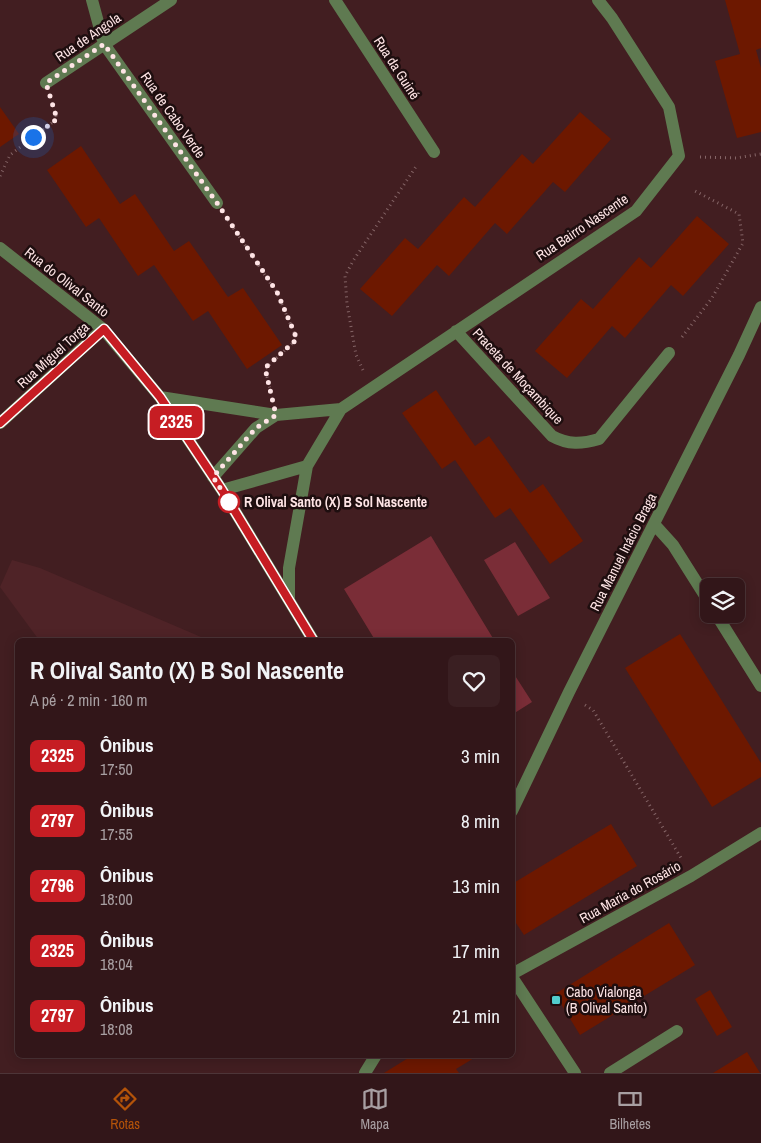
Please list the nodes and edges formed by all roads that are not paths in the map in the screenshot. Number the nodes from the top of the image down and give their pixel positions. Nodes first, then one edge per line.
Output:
1 (92, 0) edge
2 (171, 0) edge
3 (335, 0) edge
4 (598, 0) edge
5 (104, 44) junction
6 (46, 83) road end
7 (434, 152) road end
8 (217, 203) road end
9 (0, 248) edge
10 (761, 307) edge
11 (104, 329) junction
12 (456, 331) junction
13 (669, 353) road end
14 (160, 397) junction
15 (341, 409) junction
16 (276, 415) junction
17 (0, 423) edge
18 (307, 466) junction
19 (213, 477) junction
20 (222, 490) junction
21 (654, 524) junction
22 (700, 588) edge
23 (289, 599) junction
24 (722, 623) edge
25 (312, 638) edge
26 (761, 686) edge
27 (515, 805) edge
28 (761, 833) edge
29 (515, 973) edge
30 (515, 980) edge
31 (677, 1031) dead end
32 (374, 1058) edge
33 (365, 1073) edge
34 (575, 1073) edge
35 (610, 1073) edge

1 - 5 street
2 - 5 street, Rua de Angola
3 - 7 street, Rua da Guiné
4 - 12 street, Rua Bairro Nascente
5 - 6 street, Rua de Angola
5 - 8 street, Rua de Cabo Verde
9 - 11 street, Rua do Olival Santo
10 - 21 street, Rua Manuel Inácio Braga
11 - 14 street, Rua do Olival Santo
11 - 17 street, Rua Miguel Torga
12 - 13 street, Praceta de Moçambique
12 - 15 street, Rua Bairro Nascente
14 - 16 street, Rua Bairro Nascente
14 - 19 street, Rua do Olival Santo
15 - 16 street, Rua Bairro Nascente
15 - 18 street, Rua Bairro Nascente
16 - 19 street, Rua Bairro Nascente
18 - 20 street
18 - 23 street, Rua Bairro Nascente
19 - 20 street, Rua do Olival Santo
20 - 23 street, Rua do Olival Santo
21 - 22 street
21 - 27 street, Rua Manuel Inácio Braga
23 - 25 street, Rua do Olival Santo
24 - 26 street
28 - 29 street, Rua Maria do Rosário
30 - 34 street
31 - 35 street
32 - 33 street

